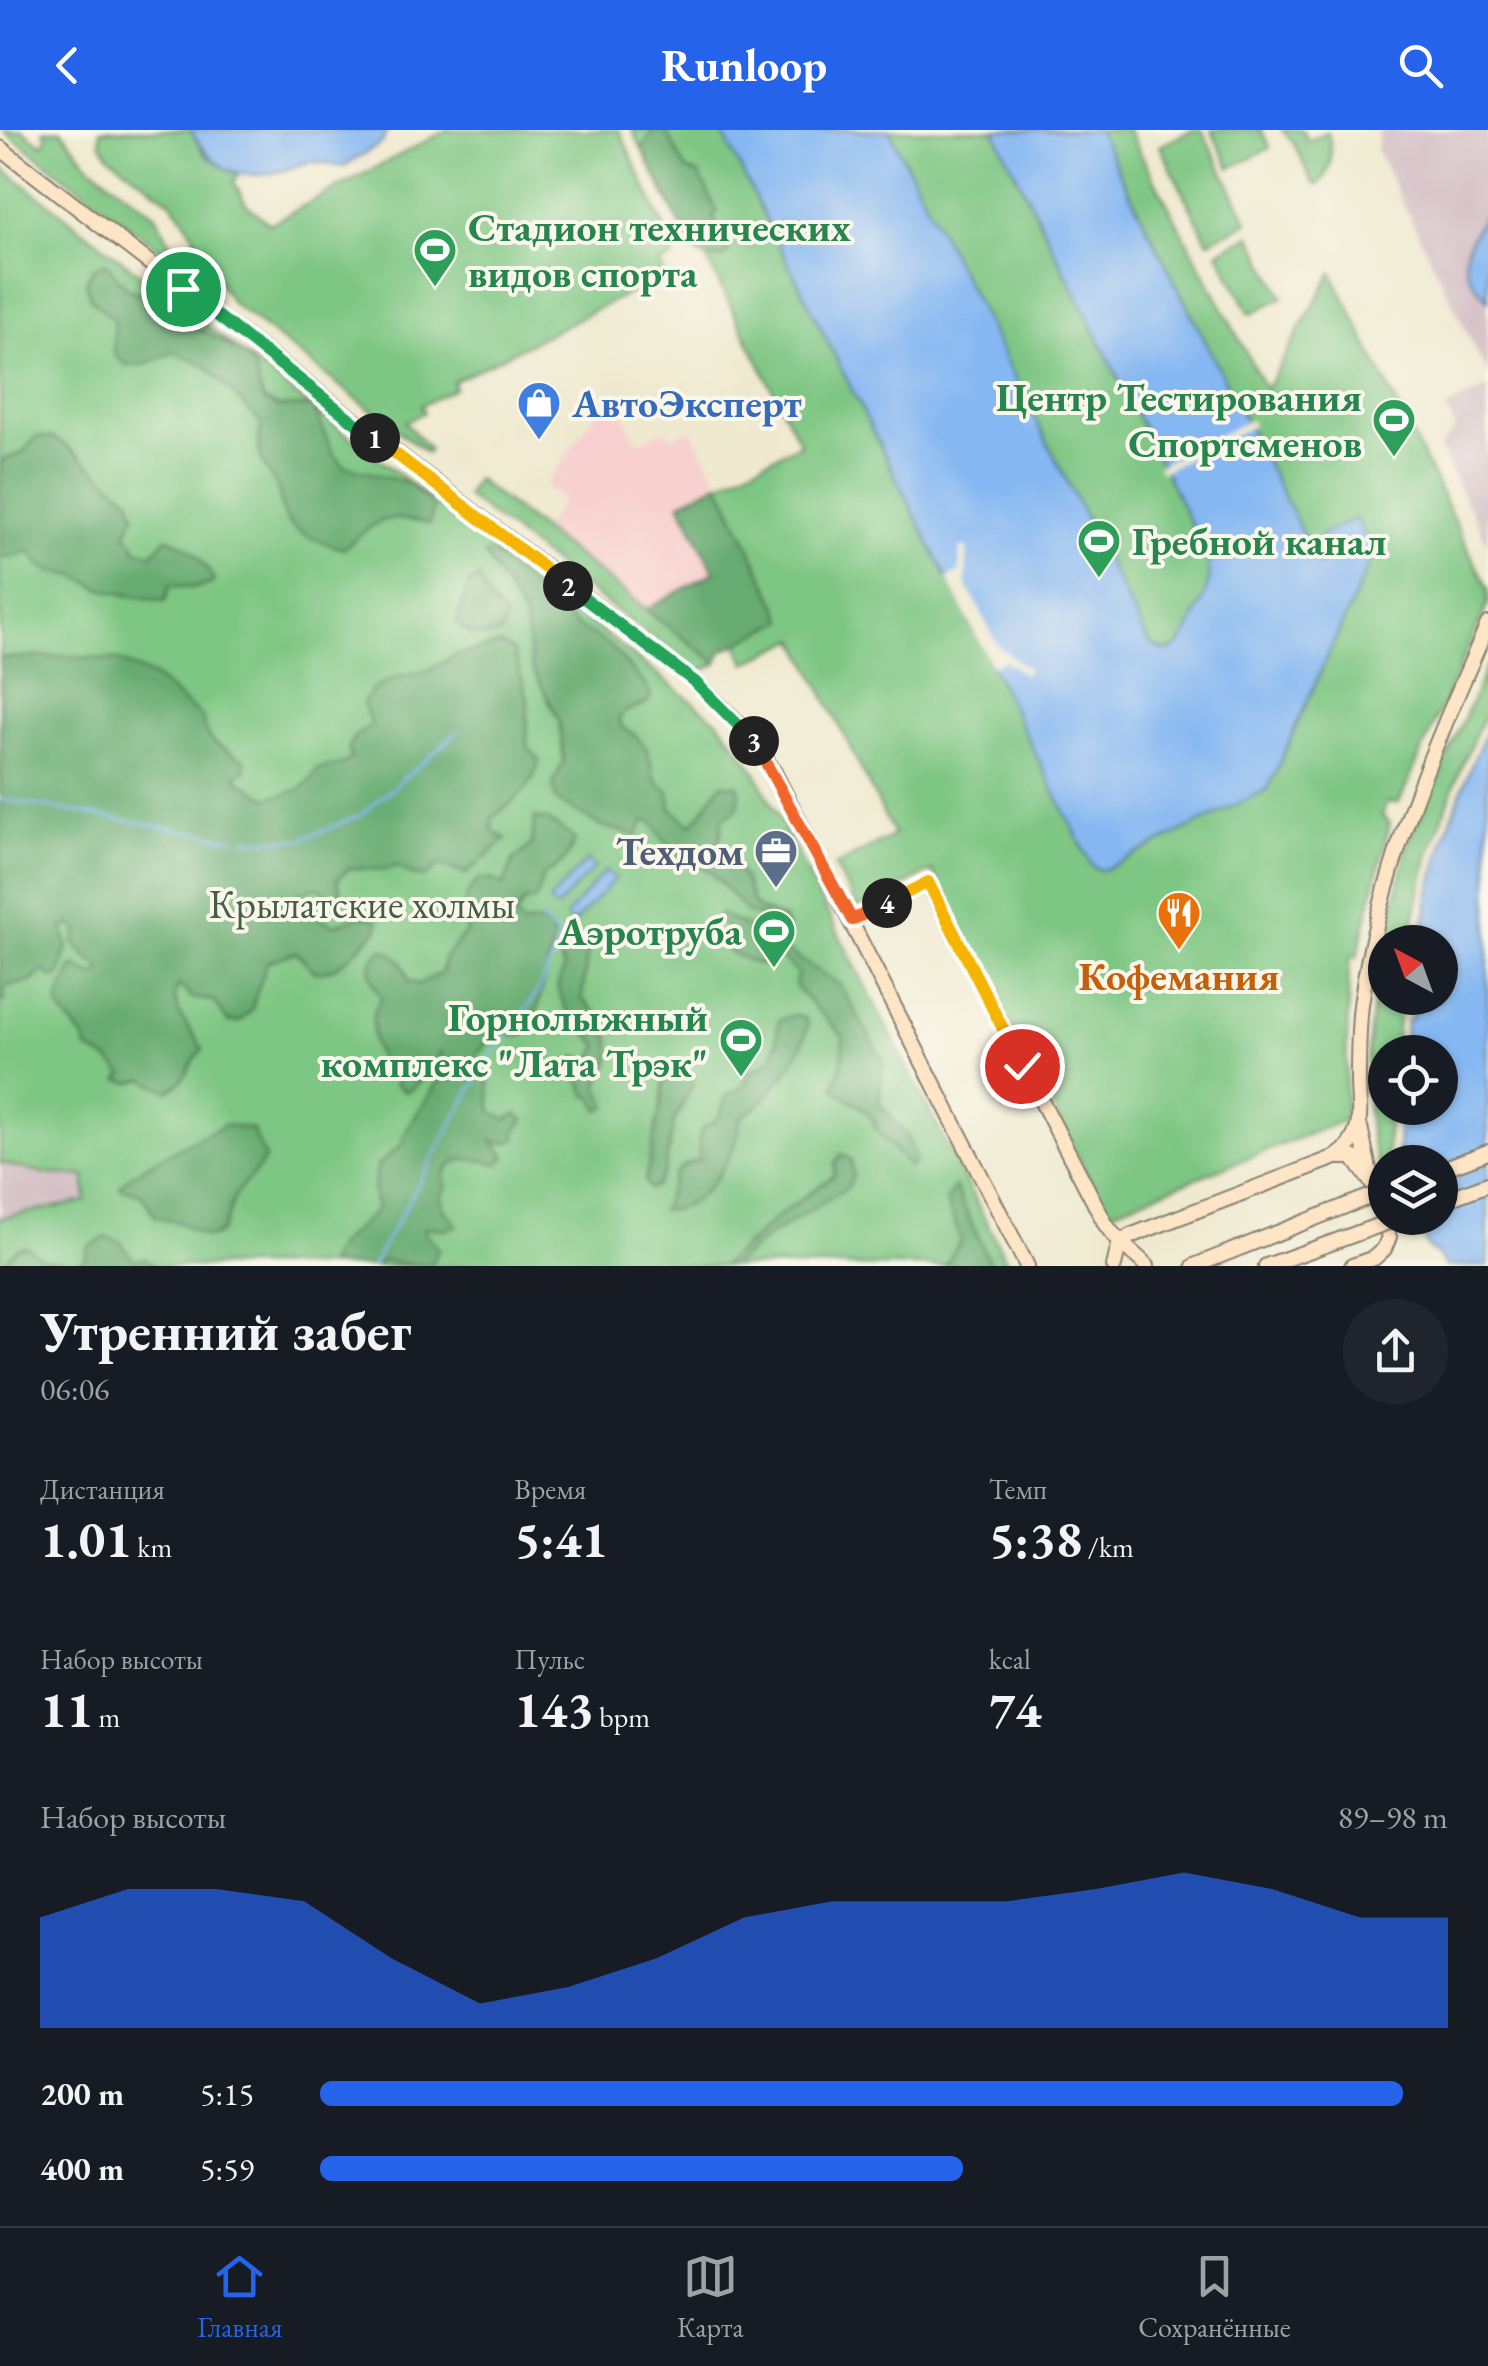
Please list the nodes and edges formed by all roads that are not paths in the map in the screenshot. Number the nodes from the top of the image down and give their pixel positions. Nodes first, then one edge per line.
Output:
1 (0, 148) edge
2 (1488, 624) edge
3 (852, 920) junction
4 (1359, 1122) junction
5 (1488, 1152) edge
6 (1368, 1153) edge
7 (1336, 1157) junction
8 (1458, 1163) edge
9 (1368, 1174) edge
10 (1488, 1184) edge
11 (1368, 1193) edge
12 (1458, 1195) edge
13 (1368, 1229) edge
14 (1389, 1235) edge
15 (1119, 1244) junction
16 (1193, 1265) edge
17 (1027, 1266) edge
18 (1114, 1266) edge
19 (1146, 1266) edge
20 (1266, 1266) edge
21 (1352, 1266) edge

1 - 3 main road
2 - 4 main road
3 - 15 main road
3 - 17 main road
4 - 6 main road
4 - 7 main road
5 - 8 main road
7 - 9 main road
7 - 15 main road
10 - 12 main road
11 - 16 main road, bridge
13 - 20 main road, bridge
14 - 21 main road
15 - 18 main road
15 - 19 main road

